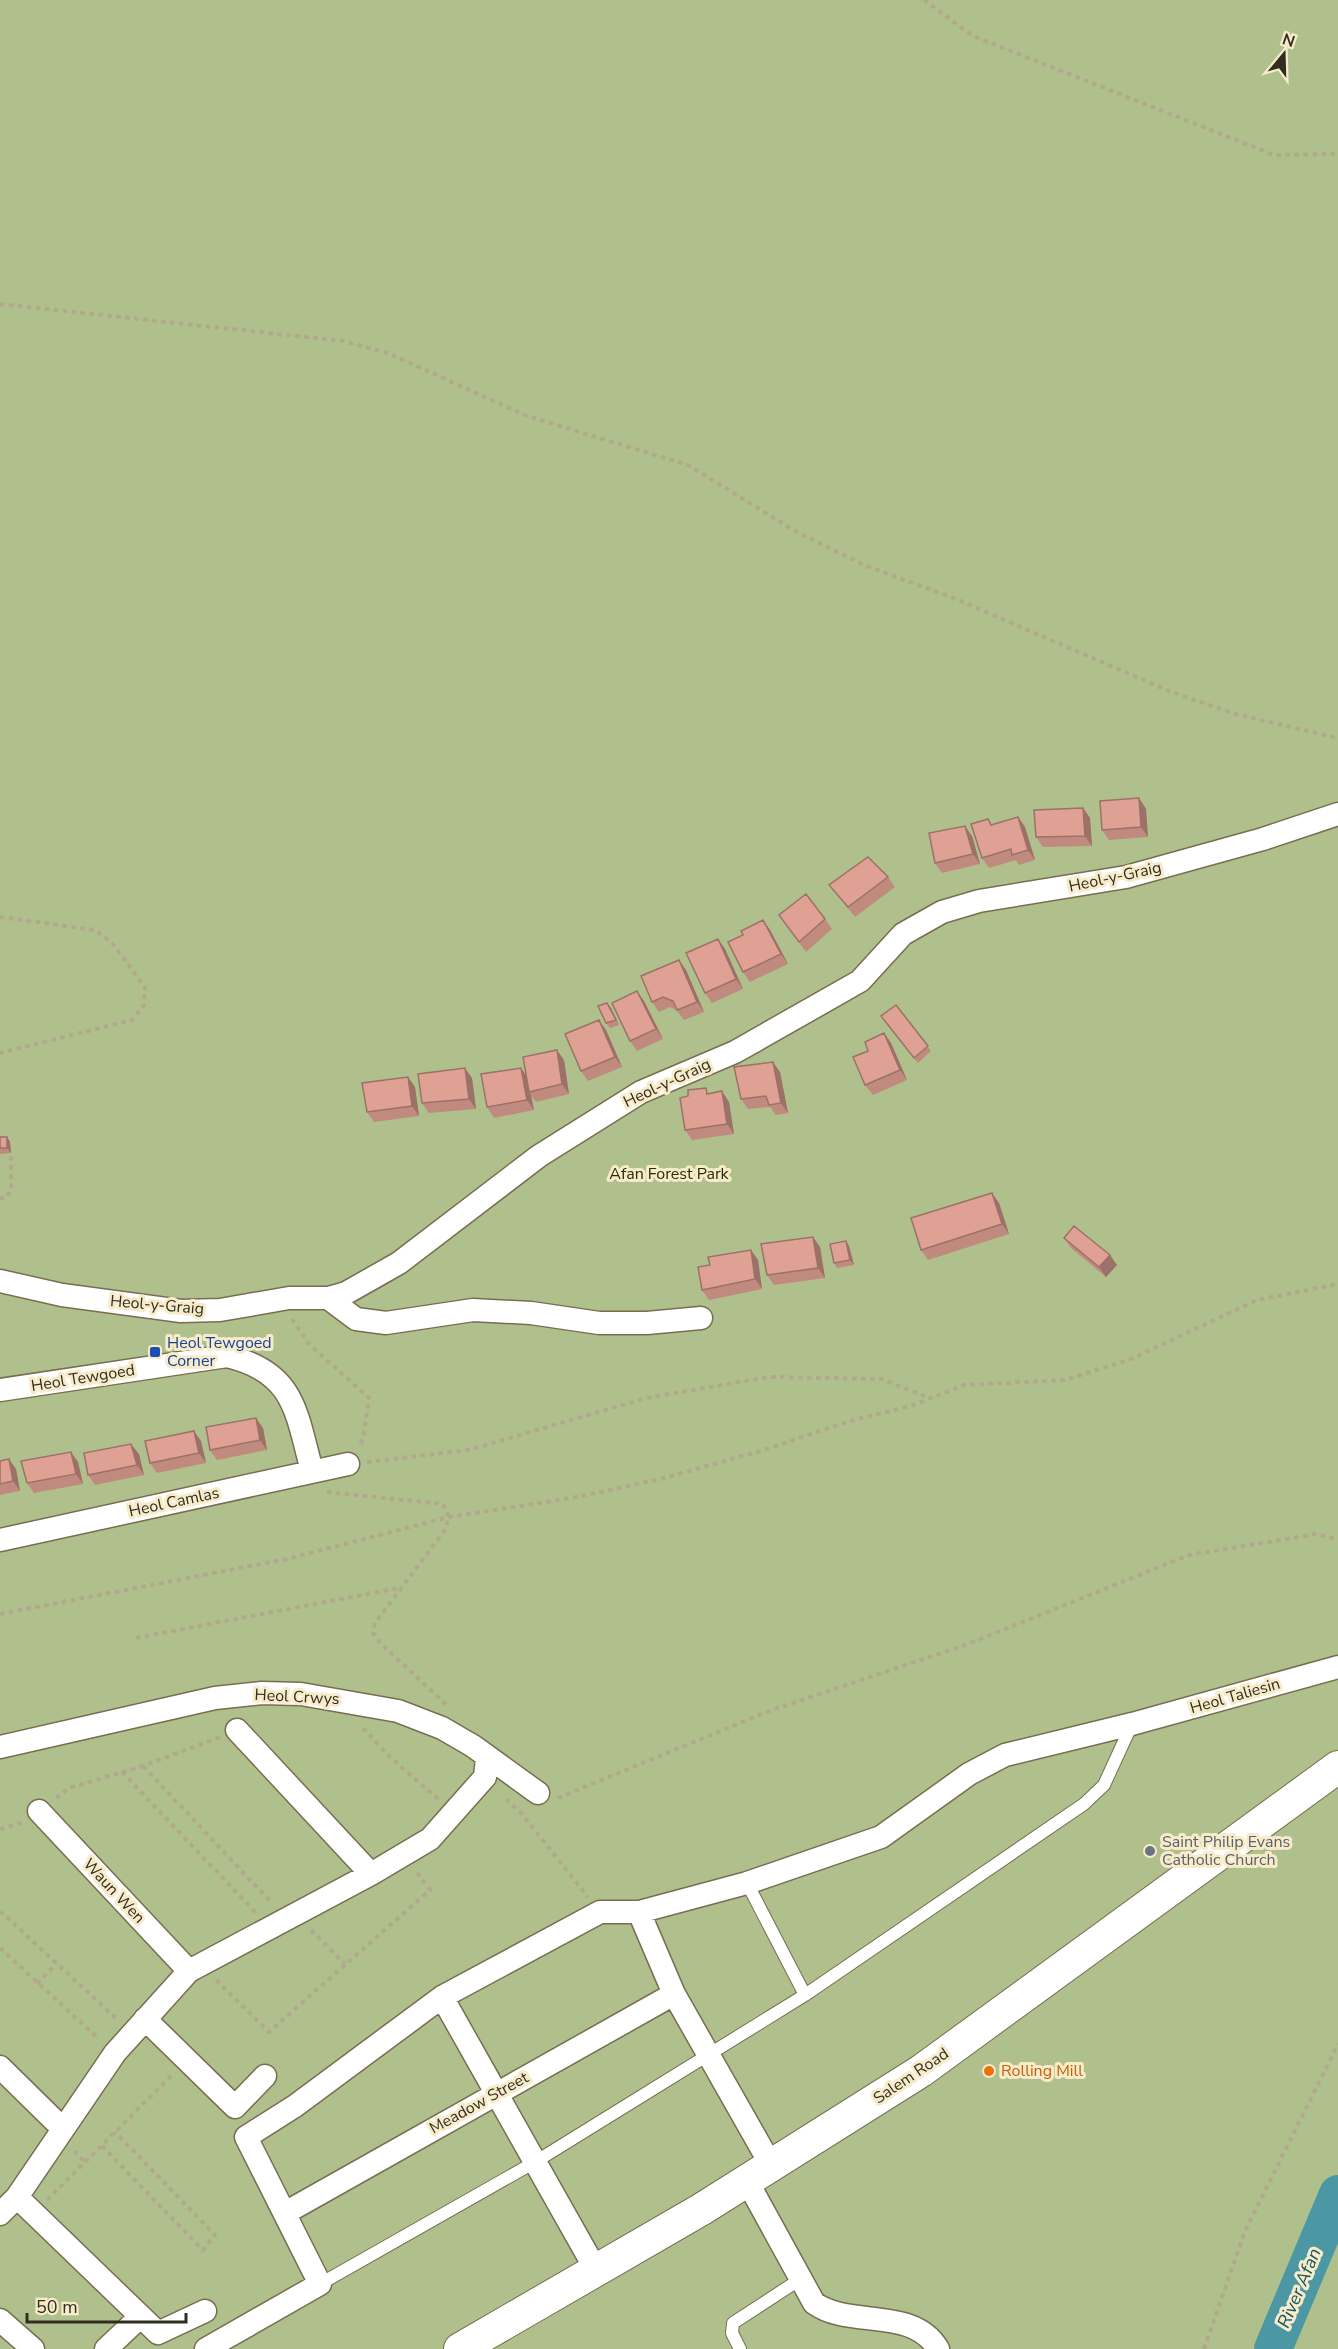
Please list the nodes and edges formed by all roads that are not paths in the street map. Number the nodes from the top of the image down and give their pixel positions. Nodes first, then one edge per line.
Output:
1 (1338, 814) edge
2 (0, 1281) edge
3 (328, 1298) junction
4 (701, 1318) dead end
5 (0, 1390) edge
6 (348, 1464) road end
7 (312, 1471) junction
8 (0, 1540) edge
9 (1338, 1667) edge
10 (1132, 1724) junction
11 (231, 1732) road end
12 (0, 1747) edge
13 (486, 1767) junction
14 (1338, 1767) edge
15 (541, 1801) road end
16 (39, 1811) road end
17 (371, 1874) junction
18 (747, 1882) junction
19 (639, 1912) junction
20 (195, 1968) junction
21 (674, 1994) junction
22 (805, 1995) junction
23 (442, 1997) junction
24 (138, 2026) junction
25 (709, 2056) junction
26 (0, 2067) edge
27 (265, 2076) dead end
28 (496, 2094) junction
29 (63, 2130) junction
30 (535, 2162) junction
31 (759, 2173) junction
32 (17, 2197) junction
33 (285, 2213) junction
34 (0, 2214) edge
35 (596, 2270) junction
36 (800, 2280) junction
37 (320, 2284) junction
38 (206, 2310) dead end
39 (140, 2317) junction
40 (0, 2320) edge
41 (479, 2344) edge
42 (33, 2349) edge
43 (106, 2349) edge
44 (206, 2349) edge
45 (740, 2349) edge
46 (938, 2349) edge

1 - 3 street, Heol-y-Graig
2 - 3 street, Heol-y-Graig
3 - 4 street
5 - 7 street, Heol Tewgoed
6 - 7 street, Heol Camlas
7 - 8 street, Heol Camlas
9 - 10 street, Heol Taliesin
10 - 18 street, Heol Taliesin
10 - 22 lane
11 - 17 street
12 - 13 street, Heol Crwys
13 - 15 street, Heol Crwys
13 - 17 street
14 - 31 main road, Salem Road
16 - 20 street, Waun Wen
17 - 20 street
18 - 19 street, Heol Taliesin
18 - 22 lane
19 - 21 street
19 - 23 street, Heol Taliesin
20 - 24 street
21 - 25 street
21 - 28 street, Meadow Street
22 - 25 lane
23 - 28 street
23 - 33 street
24 - 27 street
24 - 29 street
25 - 30 lane
25 - 31 street
26 - 29 street
28 - 30 street
28 - 33 street, Meadow Street
29 - 32 street
30 - 35 street
30 - 37 lane
31 - 35 main road, Salem Road
31 - 36 street
32 - 34 street
32 - 39 street
33 - 37 street
35 - 41 main road, Salem Road
36 - 45 lane
36 - 46 street
37 - 44 street
38 - 39 street
39 - 43 street
40 - 42 street

